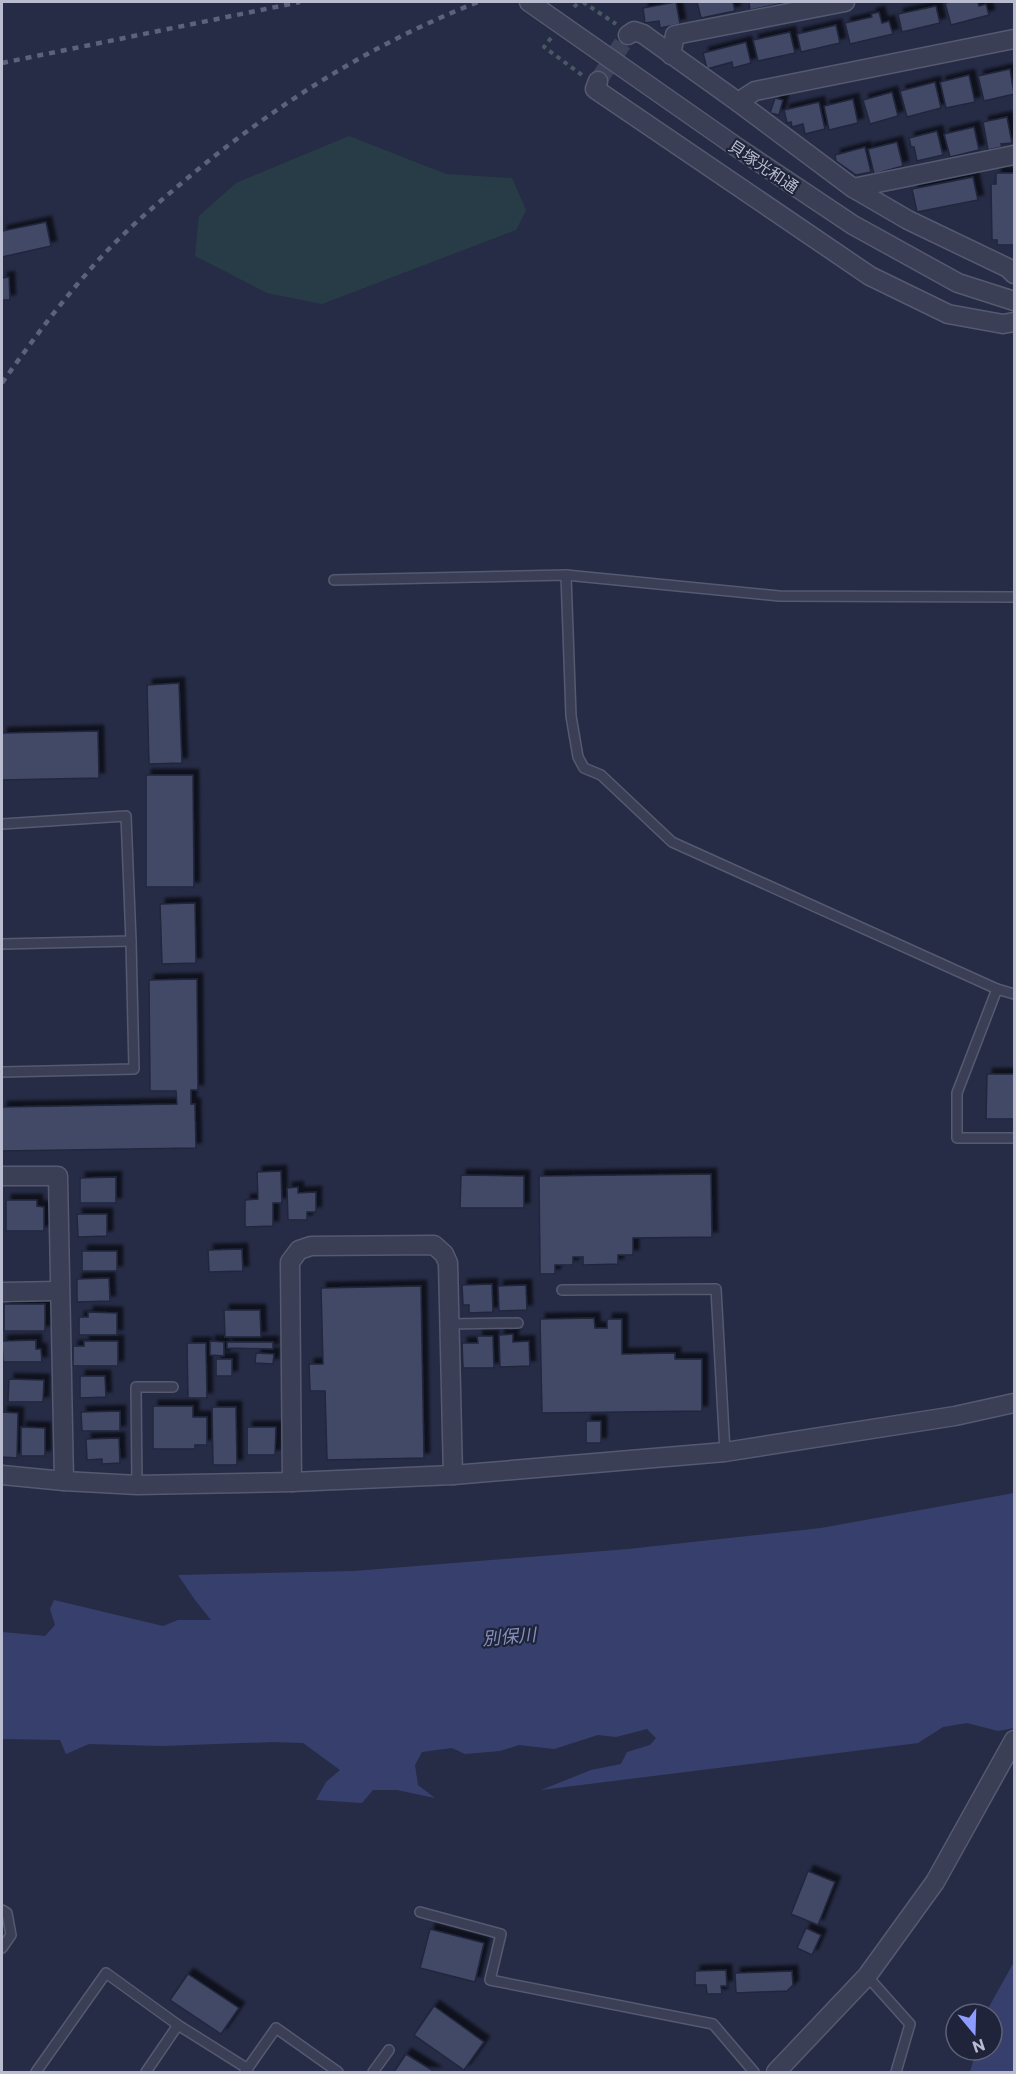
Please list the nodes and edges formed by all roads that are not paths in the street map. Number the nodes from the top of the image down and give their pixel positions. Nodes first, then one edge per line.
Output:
1 (529, 2) edge
2 (845, 2) edge
3 (628, 35) dead end
4 (1014, 39) edge
5 (671, 55) junction
6 (598, 81) dead end
7 (738, 102) junction
8 (1014, 155) edge
9 (853, 188) junction
10 (1014, 274) edge
11 (1014, 301) edge
12 (1014, 322) edge
13 (566, 575) junction
14 (334, 580) dead end
15 (1014, 597) edge
16 (2, 824) edge
17 (131, 941) junction
18 (2, 944) edge
19 (997, 988) junction
20 (1014, 994) edge
21 (2, 1072) edge
22 (1014, 1138) edge
23 (2, 1176) edge
24 (562, 1290) dead end
25 (59, 1291) junction
26 (2, 1292) edge
27 (519, 1323) dead end
28 (449, 1324) junction
29 (173, 1388) dead end
30 (1014, 1403) edge
31 (726, 1452) junction
32 (2, 1475) edge
33 (453, 1475) junction
34 (64, 1481) junction
35 (292, 1482) junction
36 (137, 1485) junction
37 (1012, 1744) edge
38 (2, 1910) edge
39 (420, 1912) dead end
40 (2, 1948) edge
41 (867, 1976) junction
42 (178, 2025) junction
43 (389, 2050) dead end
44 (246, 2071) edge
45 (36, 2073) edge
46 (146, 2073) edge
47 (338, 2073) edge
48 (373, 2073) edge
49 (754, 2073) edge
50 (776, 2073) edge
51 (896, 2073) edge

1 - 11 street, 貝塚光和通
2 - 5 street
3 - 5 street
4 - 7 street
5 - 7 street
6 - 12 street
7 - 9 street
8 - 9 street
9 - 10 street
13 - 14 lane
13 - 15 lane
13 - 19 lane
16 - 17 lane
17 - 18 lane
17 - 21 lane
19 - 20 lane
19 - 22 lane
23 - 25 street
24 - 31 lane
25 - 26 street
25 - 34 street
27 - 28 lane
28 - 33 street
28 - 35 street
29 - 36 lane
30 - 31 street
31 - 33 street
32 - 34 street
33 - 35 street
34 - 36 street
35 - 36 street
37 - 41 street
38 - 40 lane
39 - 49 lane
41 - 50 street
41 - 51 lane
42 - 44 lane
42 - 45 lane
42 - 46 lane
43 - 48 lane
44 - 47 lane

